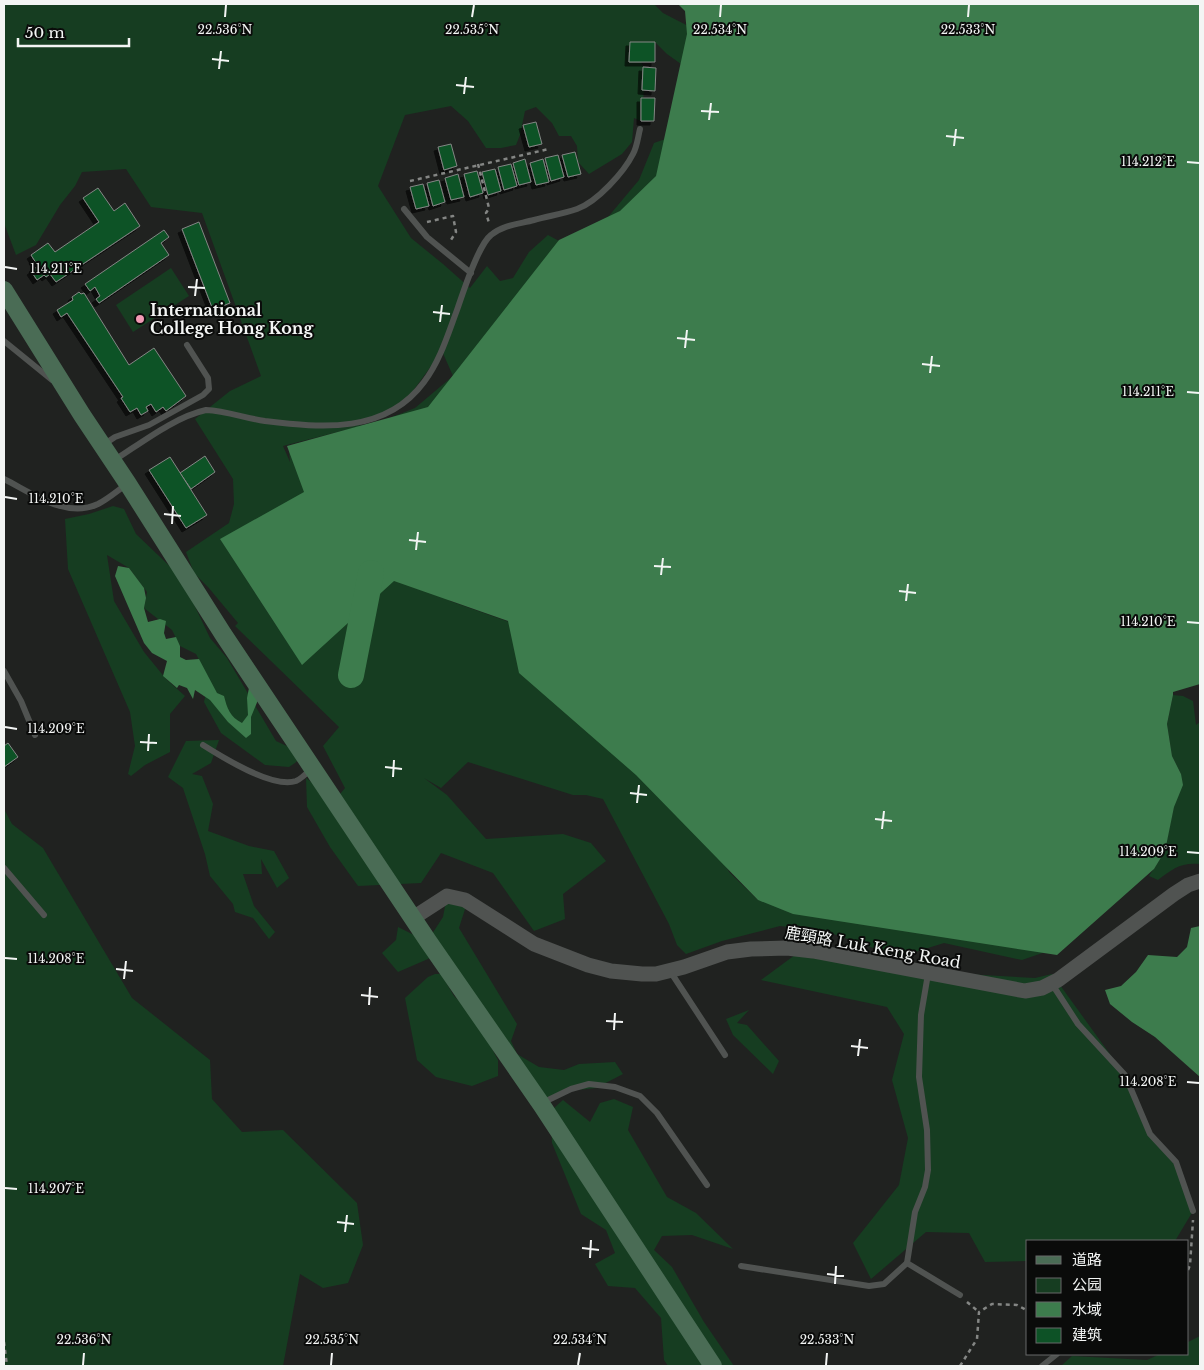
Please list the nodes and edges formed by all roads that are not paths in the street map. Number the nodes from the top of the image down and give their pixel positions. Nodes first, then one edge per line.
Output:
1 (640, 129) dead end
2 (404, 209) dead end
3 (471, 273) junction
4 (4, 290) edge
5 (4, 341) edge
6 (187, 345) dead end
7 (67, 391) junction
8 (102, 445) junction
9 (112, 461) junction
10 (4, 479) edge
11 (128, 484) junction
12 (4, 672) edge
13 (35, 735) dead end
14 (202, 745) dead end
15 (313, 768) junction
16 (4, 868) edge
17 (1200, 881) edge
18 (44, 915) dead end
19 (413, 918) junction
20 (670, 971) junction
21 (928, 974) junction
22 (1052, 983) junction
23 (725, 1055) dead end
24 (541, 1104) junction
25 (708, 1185) dead end
26 (1193, 1211) road end
27 (907, 1263) junction
28 (741, 1266) dead end
29 (960, 1295) road end
30 (1055, 1355) edge
31 (713, 1366) edge
32 (1042, 1366) edge

1 - 3 lane
2 - 3 lane
3 - 9 lane
4 - 7 main road
5 - 7 lane
6 - 8 lane
7 - 8 main road
8 - 9 main road
9 - 11 main road
10 - 11 lane
11 - 15 main road
12 - 13 lane
14 - 15 lane
15 - 19 main road
16 - 18 lane
17 - 22 street, 鹿頸路 Luk Keng Road
19 - 20 street, 鹿頸路 Luk Keng Road
19 - 24 main road
20 - 21 street, 鹿頸路 Luk Keng Road
20 - 23 lane
21 - 22 street, 鹿頸路 Luk Keng Road
21 - 27 lane
22 - 26 lane
24 - 25 lane
24 - 31 main road
27 - 28 lane
27 - 29 lane
30 - 32 lane

